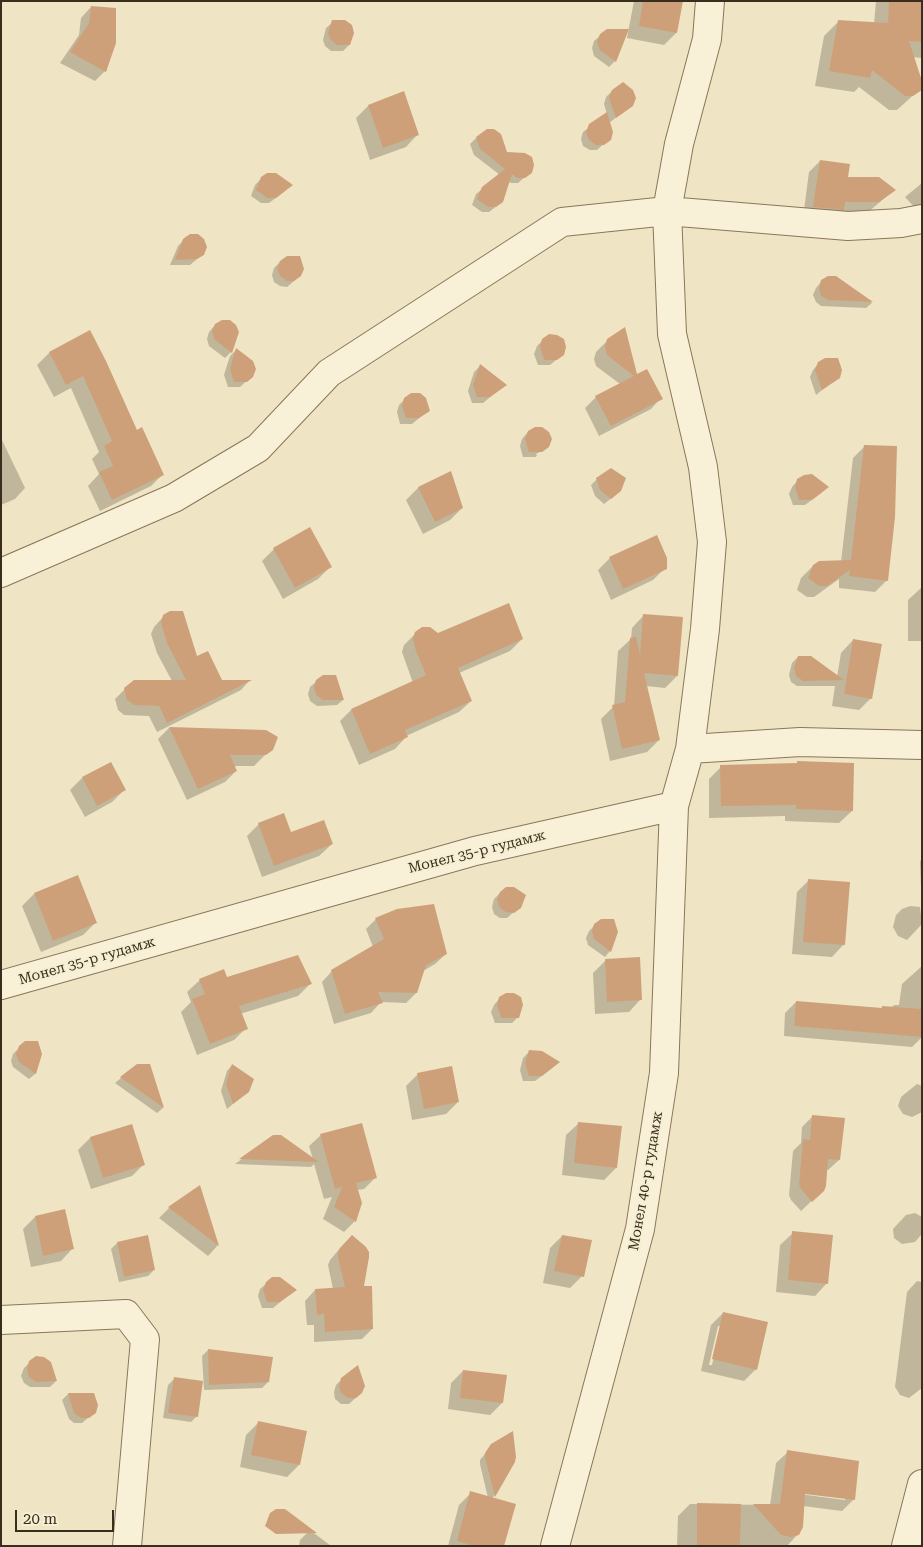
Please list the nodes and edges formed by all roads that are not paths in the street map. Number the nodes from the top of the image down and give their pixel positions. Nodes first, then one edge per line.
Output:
1 (710, 1) edge
2 (667, 211) junction
3 (922, 218) edge
4 (1, 572) edge
5 (922, 745) edge
6 (690, 749) junction
7 (674, 806) junction
8 (1, 985) edge
9 (1, 1320) edge
10 (922, 1484) edge
11 (127, 1546) edge
12 (555, 1546) edge
13 (906, 1546) edge

1 - 2 street
2 - 3 street
2 - 4 street
2 - 6 street
5 - 6 street
6 - 7 street
7 - 8 street, Монел 35-р гудамж
7 - 12 street, Монел 40-р гудамж
9 - 11 street
10 - 13 street

